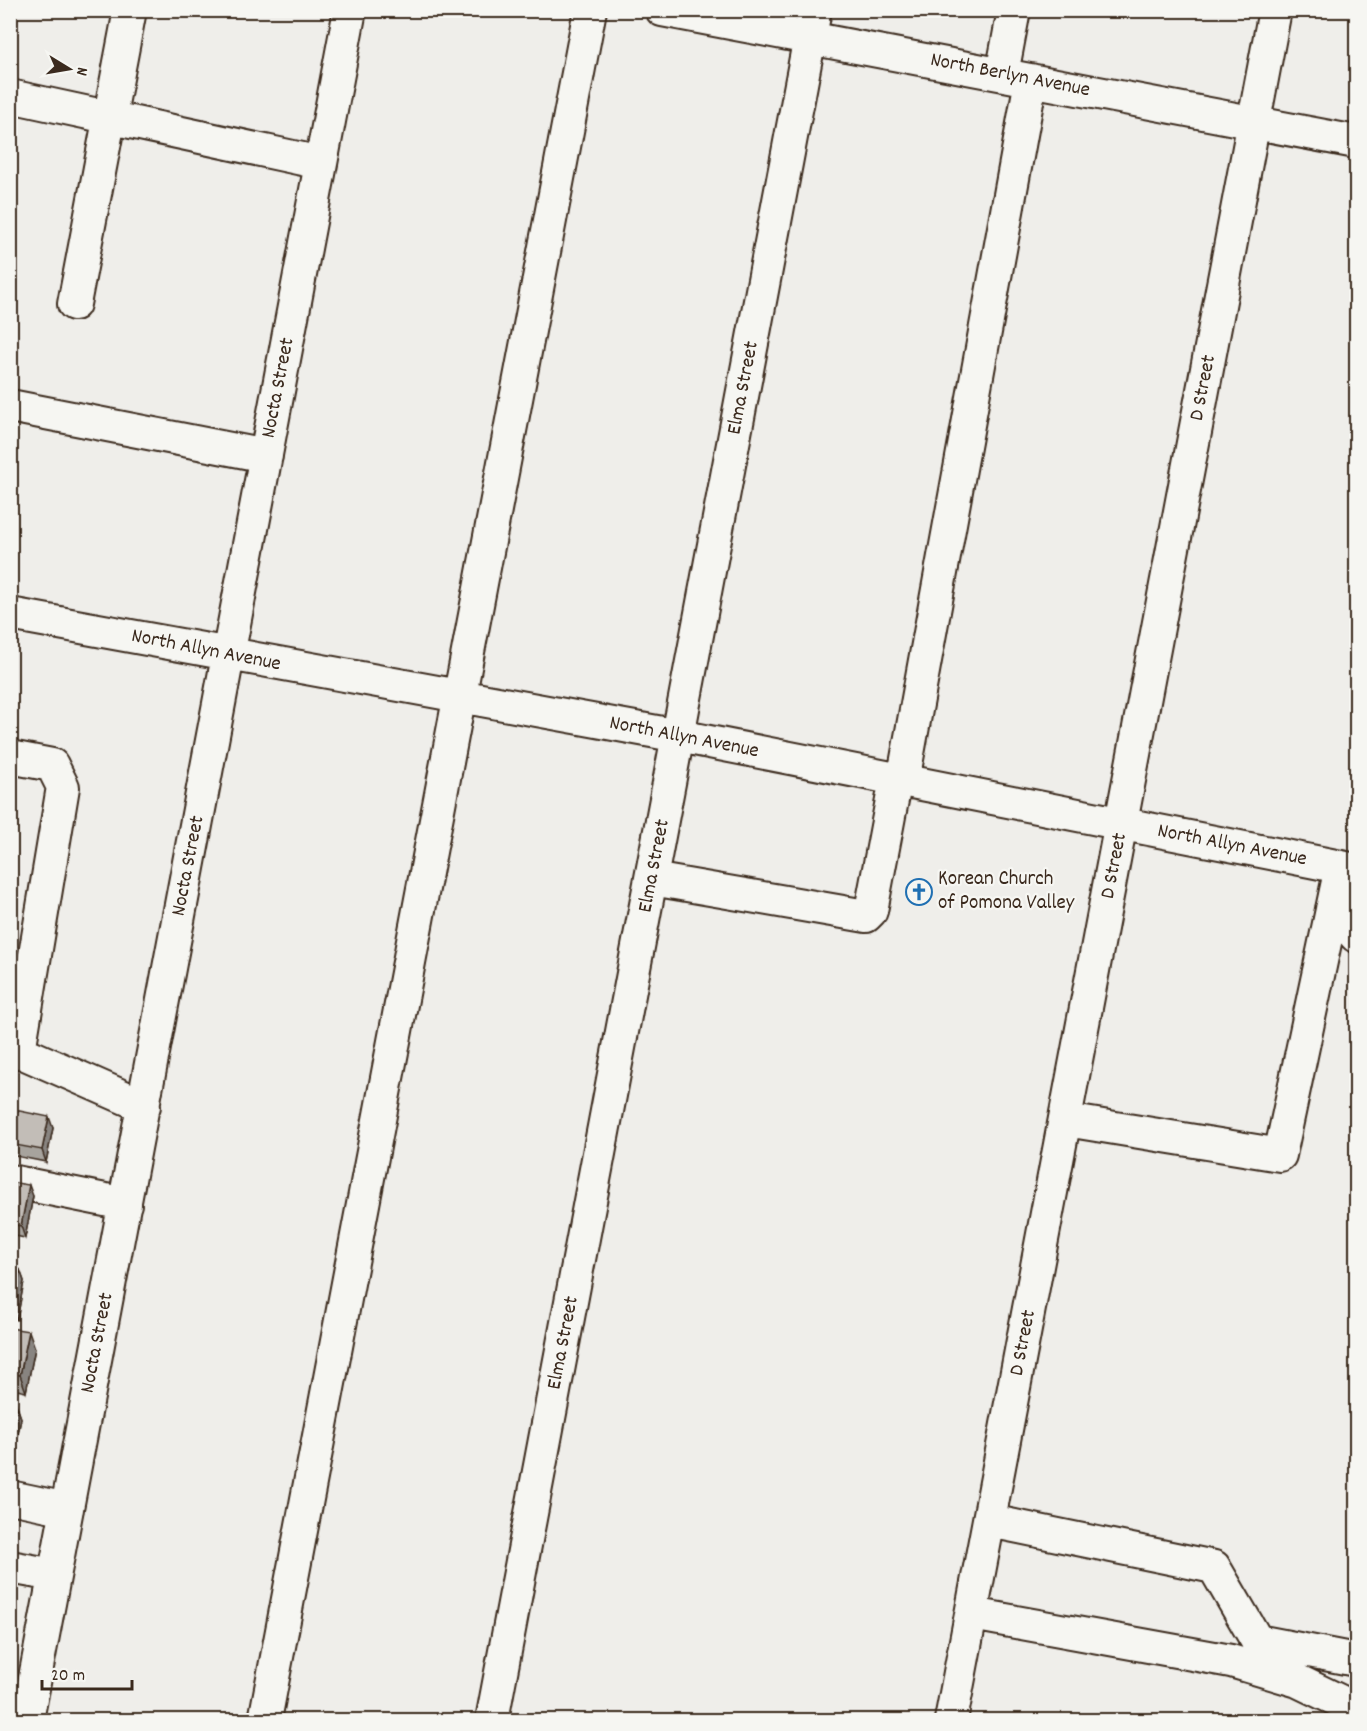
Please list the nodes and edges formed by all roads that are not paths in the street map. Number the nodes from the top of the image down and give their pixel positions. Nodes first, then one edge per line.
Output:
1 (130, 10) edge
2 (350, 10) edge
3 (590, 10) edge
4 (662, 10) edge
5 (1014, 10) edge
6 (1275, 10) edge
7 (813, 24) edge
8 (1017, 77) junction
9 (10, 96) edge
10 (111, 116) junction
11 (1254, 123) junction
12 (1356, 142) edge
13 (321, 163) junction
14 (74, 304) dead end
15 (10, 406) edge
16 (266, 456) junction
17 (10, 614) edge
18 (229, 656) junction
19 (461, 698) junction
20 (679, 736) junction
21 (10, 757) edge
22 (899, 780) junction
23 (1123, 824) junction
24 (1349, 868) edge
25 (652, 879) junction
26 (1332, 909) junction
27 (1356, 936) edge
28 (144, 1106) junction
29 (1066, 1120) junction
30 (10, 1181) edge
31 (125, 1204) junction
32 (10, 1497) edge
33 (67, 1509) junction
34 (990, 1521) junction
35 (10, 1567) edge
36 (54, 1575) junction
37 (972, 1614) junction
38 (1356, 1660) edge
39 (1356, 1709) edge
40 (27, 1720) edge
41 (265, 1720) edge
42 (492, 1720) edge
43 (951, 1720) edge

1 - 10 street
2 - 13 street, Nocta Street
3 - 19 street
4 - 7 street, North Berlyn Avenue
5 - 8 street
6 - 11 street, D Street
7 - 8 street, North Berlyn Avenue
7 - 20 street, Elma Street
8 - 11 street, North Berlyn Avenue
8 - 22 street
9 - 10 street
10 - 13 street
10 - 14 street
11 - 12 street, North Berlyn Avenue
11 - 23 street, D Street
13 - 16 street, Nocta Street
15 - 16 street
16 - 18 street, Nocta Street
17 - 18 street, North Allyn Avenue
18 - 19 street, North Allyn Avenue
18 - 28 street, Nocta Street
19 - 20 street, North Allyn Avenue
19 - 41 street
20 - 22 street, North Allyn Avenue
20 - 25 street, Elma Street
21 - 28 street
22 - 23 street, North Allyn Avenue
22 - 25 street
23 - 24 street, North Allyn Avenue
23 - 29 street, D Street
24 - 26 street
25 - 42 street, Elma Street
26 - 27 street
26 - 29 street
28 - 31 street, Nocta Street
29 - 34 street, D Street
30 - 31 street
31 - 33 street, Nocta Street
32 - 33 street
33 - 36 street, Nocta Street
34 - 37 street, D Street
34 - 38 street
35 - 36 street
36 - 40 street, Nocta Street
37 - 39 street
37 - 43 street, D Street

